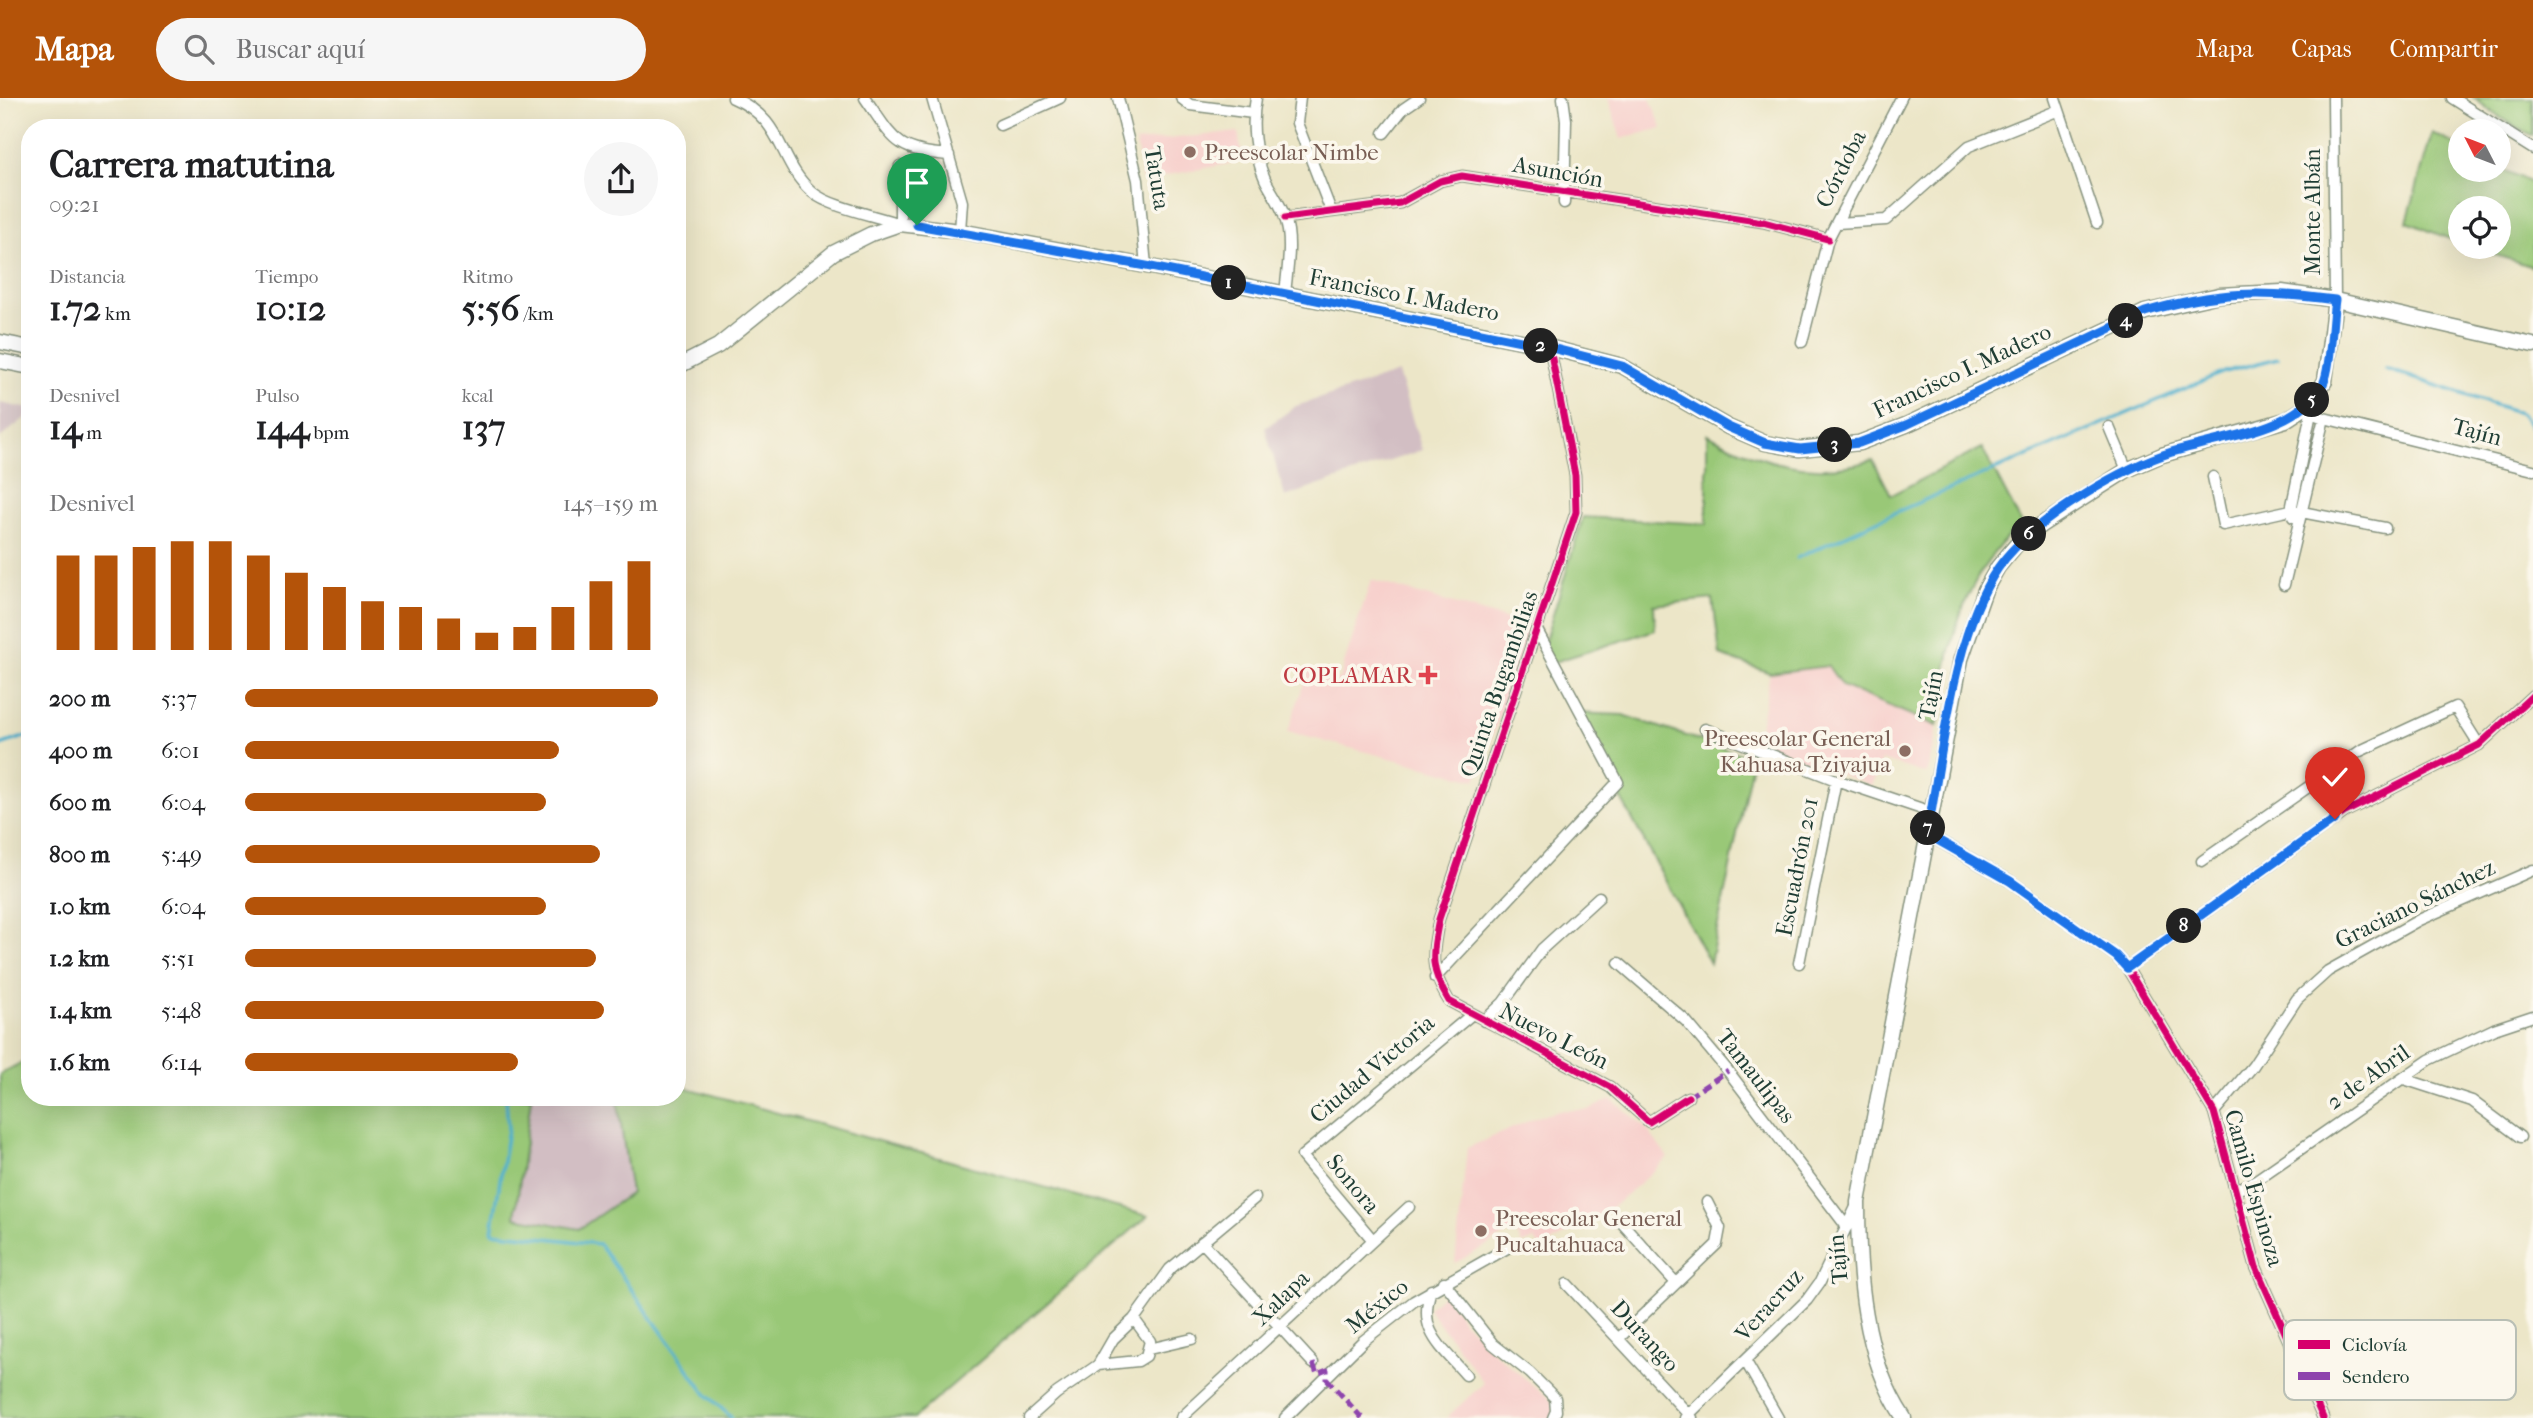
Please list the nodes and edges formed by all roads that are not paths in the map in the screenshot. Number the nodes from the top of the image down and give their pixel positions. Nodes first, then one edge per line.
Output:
1 (733, 98) edge
2 (865, 98) edge
3 (932, 98) edge
4 (1118, 98) edge
5 (1181, 98) edge
6 (1256, 98) edge
7 (1300, 98) edge
8 (1419, 98) edge
9 (1563, 98) edge
10 (1901, 98) edge
11 (2055, 98) edge
12 (2333, 98) edge
13 (2452, 98) edge
14 (1057, 99) edge
15 (2059, 110) junction
16 (1253, 113) junction
17 (1000, 125) dead end
18 (1384, 132) dead end
19 (2533, 149) edge
20 (949, 155) junction
21 (900, 166) dead end
22 (1564, 198) junction
23 (1331, 211) junction
24 (1285, 218) junction
25 (1837, 223) junction
26 (2096, 223) dead end
27 (900, 224) junction
28 (960, 231) junction
29 (1828, 239) junction
30 (1146, 266) junction
31 (1285, 294) junction
32 (2335, 300) junction
33 (0, 342) edge
34 (1802, 342) dead end
35 (2533, 345) edge
36 (21, 346) edge
37 (1550, 349) junction
38 (0, 361) edge
39 (686, 362) edge
40 (21, 366) edge
41 (2310, 409) junction
42 (2324, 418) junction
43 (2109, 427) dead end
44 (2301, 463) junction
45 (2314, 467) junction
46 (2127, 470) junction
47 (2533, 470) edge
48 (2213, 477) dead end
49 (2291, 510) junction
50 (2305, 510) junction
51 (2296, 527) junction
52 (2385, 528) dead end
53 (2284, 585) dead end
54 (1538, 632) junction
55 (2533, 695) edge
56 (1705, 729) dead end
57 (2479, 745) junction
58 (1836, 780) junction
59 (1931, 812) junction
60 (1927, 834) junction
61 (2202, 862) dead end
62 (2533, 870) edge
63 (1599, 897) dead end
64 (1619, 963) dead end
65 (1799, 963) dead end
66 (2127, 968) junction
67 (1435, 978) junction
68 (1471, 1015) junction
69 (2533, 1016) edge
70 (1484, 1021) junction
71 (2404, 1079) junction
72 (1688, 1097) dead end
73 (2214, 1112) junction
74 (2520, 1137) dead end
75 (1301, 1156) joint
76 (2237, 1190) junction
77 (1255, 1198) dead end
78 (1707, 1202) dead end
79 (1858, 1202) junction
80 (1409, 1207) dead end
81 (1622, 1223) dead end
82 (1847, 1227) junction
83 (1372, 1239) junction
84 (1202, 1242) junction
85 (1509, 1247) dead end
86 (1444, 1282) junction
87 (1676, 1283) junction
88 (1567, 1284) dead end
89 (1431, 1290) junction
90 (1134, 1319) junction
91 (1282, 1327) junction
92 (2284, 1334) edge
93 (1619, 1338) junction
94 (1192, 1339) dead end
95 (1149, 1349) junction
96 (1746, 1362) junction
97 (1313, 1363) dead end
98 (1098, 1365) junction
99 (1466, 1375) dead end
100 (2315, 1400) edge
101 (1689, 1417) edge
102 (1029, 1418) edge
103 (1181, 1418) edge
104 (1285, 1418) edge
105 (1553, 1418) edge
106 (1778, 1418) edge
107 (1904, 1418) edge
108 (2323, 1418) edge

1 - 27 street
2 - 20 street
3 - 20 street
4 - 30 street, Tatuta
5 - 16 street
6 - 16 street
7 - 23 street
8 - 18 street
9 - 22 street
10 - 25 street, Córdoba
11 - 15 street
12 - 32 street, Monte Albán
13 - 19 street
14 - 17 street
15 - 25 street
15 - 26 street
16 - 24 street
20 - 28 street
21 - 27 street
22 - 23 street, Asunción
22 - 29 street, Asunción
23 - 24 street, Asunción
24 - 31 street
25 - 29 street, Córdoba
27 - 28 main road, Francisco I. Madero
27 - 39 main road, Francisco I. Madero
28 - 30 main road, Francisco I. Madero
29 - 34 street, Córdoba
30 - 31 main road, Francisco I. Madero
31 - 37 main road, Francisco I. Madero
32 - 35 main road, Francisco I. Madero
32 - 37 main road, Francisco I. Madero
32 - 41 main road, Monte Albán
33 - 36 main road
37 - 54 street, Quinta Bugambilias
38 - 40 main road
41 - 42 street, Tajín
41 - 44 street, Monte Albán
41 - 46 main road, Tajín
42 - 45 street, Monte Albán
42 - 47 street, Tajín
43 - 46 street
44 - 45 street
44 - 49 street, Monte Albán
45 - 50 street, Monte Albán
46 - 59 main road, Tajín
48 - 49 street
49 - 50 street
49 - 51 street, Monte Albán
50 - 51 street, Monte Albán
50 - 52 street
51 - 53 street, Monte Albán
54 - 67 street, Quinta Bugambilias
54 - 67 street
55 - 57 street
56 - 58 street, Escuadrón 201
57 - 61 street
57 - 66 street
58 - 59 street, Escuadrón 201
58 - 65 street, Escuadrón 201
59 - 60 main road, Tajín
60 - 66 street, Camilo Espinoza
60 - 79 main road, Tajín
62 - 73 street, Graciano Sánchez
63 - 70 street
64 - 82 street, Tamaulipas
66 - 73 street, Camilo Espinoza
67 - 68 street
68 - 70 street, Nuevo León
68 - 75 street, Ciudad Victoria
69 - 71 street, 2 de Abril
70 - 72 street, Nuevo León
71 - 74 street
71 - 76 street, 2 de Abril
73 - 76 street, Camilo Espinoza
75 - 83 street, Sonora
76 - 92 street, Camilo Espinoza
77 - 84 street
78 - 87 street
79 - 82 street, Veracruz
79 - 107 main road, Tajín
80 - 83 street, Xalapa
81 - 87 street
82 - 96 street, Veracruz
83 - 91 street, Xalapa
84 - 90 street
84 - 91 street
85 - 86 street, México
86 - 89 street, México
86 - 105 street
87 - 93 street
88 - 93 street, Durango
89 - 99 street
89 - 104 street, México
90 - 95 street
90 - 98 street
91 - 97 street
91 - 103 street, Xalapa
93 - 101 street, Durango
94 - 95 street
95 - 98 street
96 - 101 street, Veracruz
96 - 106 street
98 - 102 street
100 - 108 street, Camilo Espinoza

